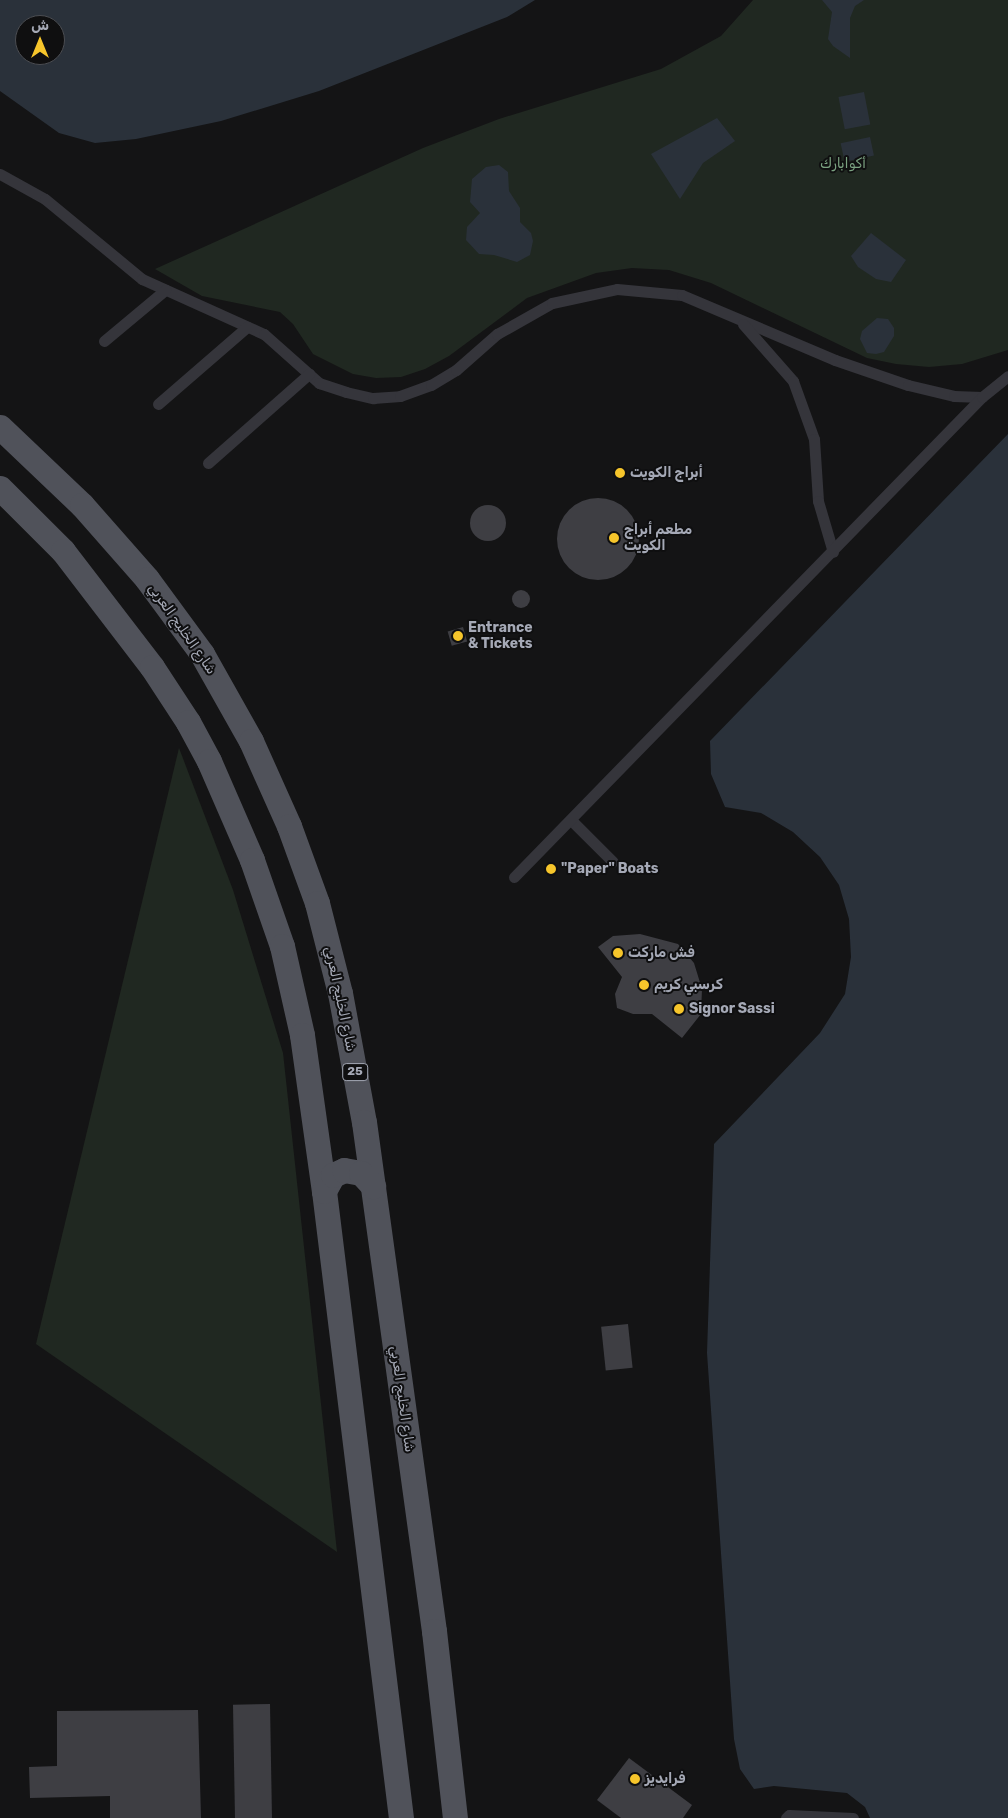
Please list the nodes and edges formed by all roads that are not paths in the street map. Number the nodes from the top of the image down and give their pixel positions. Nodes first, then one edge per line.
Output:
1 (0, 174) edge
2 (165, 290) junction
3 (740, 320) junction
4 (247, 327) junction
5 (104, 341) dead end
6 (310, 374) junction
7 (1008, 376) edge
8 (982, 397) junction
9 (158, 404) dead end
10 (0, 427) edge
11 (208, 463) dead end
12 (0, 488) edge
13 (833, 552) junction
14 (571, 820) junction
15 (613, 862) dead end
16 (514, 877) dead end
17 (373, 1186) junction
18 (324, 1191) junction
19 (401, 1818) edge
20 (455, 1818) edge
21 (786, 1818) edge
22 (853, 1818) edge

1 - 2 street
2 - 4 street
2 - 5 street
3 - 6 street
3 - 8 street
3 - 13 street
4 - 6 street
4 - 9 street
6 - 11 street
7 - 8 street
8 - 13 street
10 - 17 main road, شارع الخليج العربي / 25
12 - 18 main road
13 - 14 street
14 - 15 street
14 - 16 street
17 - 18 main road
17 - 20 main road, شارع الخليج العربي / 25
18 - 19 main road
21 - 22 street

